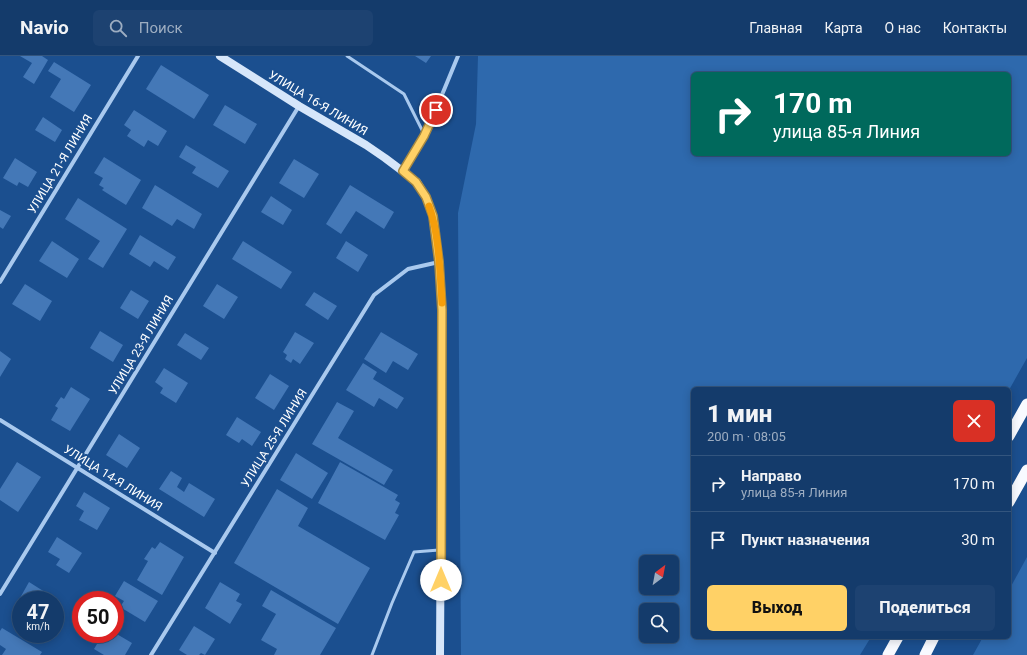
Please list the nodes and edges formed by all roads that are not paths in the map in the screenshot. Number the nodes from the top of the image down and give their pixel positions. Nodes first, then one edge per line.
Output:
1 (138, 56) edge
2 (220, 56) edge
3 (347, 56) edge
4 (458, 56) edge
5 (299, 106) junction
6 (424, 136) junction
7 (403, 171) junction
8 (439, 262) junction
9 (0, 282) edge
10 (1027, 404) edge
11 (0, 420) edge
12 (1011, 432) edge
13 (78, 468) junction
14 (1027, 470) edge
15 (1011, 498) edge
16 (441, 550) junction
17 (214, 553) junction
18 (0, 594) edge
19 (897, 639) edge
20 (933, 639) edge
21 (151, 655) edge
22 (372, 655) edge
23 (440, 655) edge
24 (888, 655) edge
25 (925, 655) edge

1 - 9 street, УЛИЦА 21-Я ЛИНИЯ
2 - 5 main road, УЛИЦА 16-Я ЛИНИЯ
3 - 6 lane
4 - 6 street
5 - 7 main road, УЛИЦА 16-Я ЛИНИЯ
5 - 13 street, УЛИЦА 23-Я ЛИНИЯ
6 - 7 street
7 - 8 main road, УЛИЦА 16-Я ЛИНИЯ
8 - 16 main road, УЛИЦА 16-Я ЛИНИЯ
8 - 17 street, УЛИЦА 25-Я ЛИНИЯ
10 - 12 highway
11 - 13 street, УЛИЦА 14-Я ЛИНИЯ
13 - 17 street, УЛИЦА 14-Я ЛИНИЯ
13 - 18 street, УЛИЦА 23-Я ЛИНИЯ
14 - 15 highway
16 - 22 lane
16 - 23 main road, УЛИЦА 16-Я ЛИНИЯ
17 - 21 street, УЛИЦА 25-Я ЛИНИЯ
19 - 24 highway
20 - 25 highway

